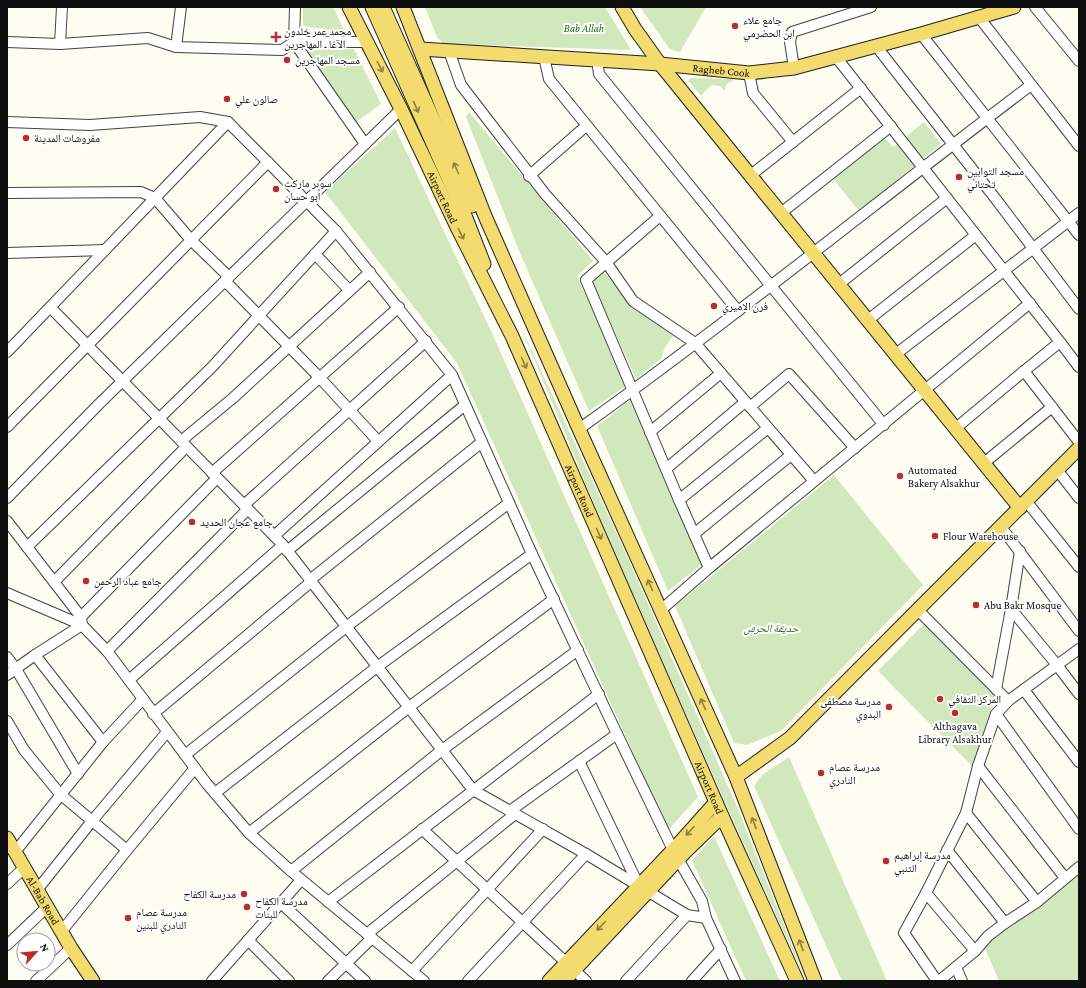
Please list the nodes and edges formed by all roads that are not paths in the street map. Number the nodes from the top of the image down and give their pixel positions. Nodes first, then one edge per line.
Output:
1 (62, 7) edge
2 (181, 7) edge
3 (295, 7) edge
4 (349, 7) edge
5 (372, 7) edge
6 (383, 7) edge
7 (403, 7) edge
8 (622, 7) edge
9 (872, 7) edge
10 (1014, 7) edge
11 (1035, 7) edge
12 (997, 9) edge
13 (978, 16) junction
14 (921, 34) junction
15 (7, 42) edge
16 (294, 42) junction
17 (367, 42) junction
18 (60, 44) junction
19 (876, 46) junction
20 (176, 47) junction
21 (420, 49) junction
22 (449, 51) junction
23 (544, 57) junction
24 (836, 57) junction
25 (1077, 57) edge
26 (597, 60) junction
27 (660, 64) junction
28 (794, 68) junction
29 (749, 73) junction
30 (1031, 85) junction
31 (861, 88) junction
32 (401, 109) junction
33 (987, 118) junction
34 (7, 122) edge
35 (228, 122) junction
36 (586, 126) junction
37 (891, 126) junction
38 (793, 142) junction
39 (366, 144) junction
40 (952, 144) junction
41 (1079, 146) edge
42 (268, 162) junction
43 (923, 167) junction
44 (751, 175) junction
45 (529, 176) junction
46 (7, 193) edge
47 (155, 198) junction
48 (947, 198) junction
49 (307, 201) junction
50 (781, 213) junction
51 (1079, 213) edge
52 (660, 216) junction
53 (1068, 222) junction
54 (336, 231) junction
55 (976, 235) junction
56 (1079, 235) edge
57 (191, 240) junction
58 (1034, 248) junction
59 (105, 250) junction
60 (7, 253) edge
61 (813, 253) junction
62 (315, 254) junction
63 (606, 262) junction
64 (1004, 271) junction
65 (370, 272) junction
66 (227, 279) junction
67 (839, 284) junction
68 (771, 286) junction
69 (350, 290) junction
70 (1030, 303) junction
71 (399, 307) junction
72 (50, 308) junction
73 (1079, 310) edge
74 (738, 311) junction
75 (259, 316) junction
76 (868, 320) junction
77 (535, 328) junction
78 (512, 336) junction
79 (426, 341) junction
80 (1060, 342) junction
81 (695, 343) junction
82 (87, 346) junction
83 (289, 347) junction
84 (7, 352) edge
85 (896, 354) junction
86 (1079, 367) edge
87 (1024, 370) junction
88 (721, 373) junction
89 (452, 375) junction
90 (319, 377) junction
91 (122, 382) junction
92 (633, 391) junction
93 (925, 391) junction
94 (748, 404) junction
95 (465, 405) junction
96 (1052, 407) junction
97 (349, 410) junction
98 (159, 419) junction
99 (884, 425) junction
100 (7, 427) edge
101 (768, 428) junction
102 (956, 428) junction
103 (579, 429) junction
104 (650, 432) junction
105 (378, 441) junction
106 (482, 442) junction
107 (1079, 442) edge
108 (184, 444) junction
109 (855, 448) junction
110 (1079, 448) edge
111 (791, 455) junction
112 (984, 463) junction
113 (666, 469) junction
114 (1058, 471) junction
115 (214, 476) junction
116 (814, 481) junction
117 (7, 498) edge
118 (1079, 498) edge
119 (679, 500) junction
120 (509, 504) junction
121 (1023, 505) junction
122 (246, 507) junction
123 (7, 521) edge
124 (1001, 527) junction
125 (694, 534) junction
126 (274, 536) junction
127 (27, 547) junction
128 (285, 548) junction
129 (1020, 551) junction
130 (532, 554) junction
131 (1079, 567) edge
132 (709, 568) junction
133 (311, 581) junction
134 (54, 582) junction
135 (7, 594) edge
136 (554, 599) junction
137 (1011, 609) junction
138 (661, 610) junction
139 (918, 610) junction
140 (82, 621) junction
141 (346, 627) junction
142 (1079, 631) edge
143 (1079, 649) edge
144 (578, 650) junction
145 (107, 651) junction
146 (35, 655) junction
147 (7, 657) edge
148 (1057, 665) junction
149 (378, 667) junction
150 (11, 672) edge
151 (129, 680) junction
152 (996, 689) junction
153 (1024, 690) junction
154 (599, 694) junction
155 (1079, 694) edge
156 (143, 699) junction
157 (1008, 701) junction
158 (409, 707) junction
159 (154, 714) junction
160 (996, 714) junction
161 (7, 721) edge
162 (167, 732) junction
163 (617, 734) junction
164 (103, 742) junction
165 (442, 750) junction
166 (185, 755) junction
167 (579, 761) junction
168 (1079, 762) edge
169 (978, 766) junction
170 (195, 768) junction
171 (78, 774) junction
172 (736, 777) junction
173 (473, 790) junction
174 (215, 793) junction
175 (60, 794) junction
176 (716, 802) junction
177 (512, 813) junction
178 (966, 813) junction
179 (722, 816) junction
180 (92, 821) junction
181 (422, 829) junction
182 (543, 829) junction
183 (1079, 829) edge
184 (249, 834) junction
185 (7, 838) edge
186 (127, 850) junction
187 (947, 850) junction
188 (15, 852) junction
189 (586, 854) junction
190 (676, 855) junction
191 (457, 861) junction
192 (1079, 867) edge
193 (24, 868) junction
194 (291, 871) junction
195 (1065, 878) junction
196 (301, 880) junction
197 (7, 884) edge
198 (644, 888) junction
199 (488, 889) junction
200 (37, 890) junction
201 (926, 893) junction
202 (328, 902) junction
203 (1037, 902) junction
204 (281, 903) junction
205 (47, 907) junction
206 (687, 915) junction
207 (706, 918) junction
208 (523, 922) junction
209 (1005, 923) junction
210 (62, 932) junction
211 (369, 936) junction
212 (248, 940) junction
213 (7, 945) edge
214 (71, 948) junction
215 (721, 949) junction
216 (975, 951) junction
217 (346, 964) junction
218 (570, 966) junction
219 (956, 967) junction
220 (412, 971) junction
221 (216, 980) edge
222 (36, 981) edge
223 (94, 981) edge
224 (289, 981) edge
225 (328, 981) edge
226 (364, 981) edge
227 (424, 981) edge
228 (468, 981) edge
229 (549, 981) edge
230 (564, 981) edge
231 (586, 981) edge
232 (626, 981) edge
233 (692, 981) edge
234 (735, 981) edge
235 (797, 981) edge
236 (815, 981) edge
237 (938, 981) edge
238 (962, 981) edge

1 - 18 street
2 - 20 street
3 - 16 street
4 - 17 main road, Airport Road
5 -> 78 main road
77 -> 6 main road
7 - 21 main road
8 - 27 main road
9 - 28 street
10 - 12 main road, Ragheb Cook
11 - 25 street
12 - 13 main road, Ragheb Cook
13 - 14 main road, Ragheb Cook
13 - 30 street
14 - 19 main road, Ragheb Cook
14 - 33 street
15 - 18 street
16 - 17 street
16 - 20 street
16 - 39 street
17 -> 32 main road, Airport Road
18 - 20 street
19 - 24 main road, Ragheb Cook
19 - 40 street
21 - 22 main road, Ragheb Cook
21 - 77 main road
22 - 23 main road, Ragheb Cook
22 - 45 street
23 - 26 main road, Ragheb Cook
23 - 36 street
24 - 28 main road, Ragheb Cook
24 - 31 street
26 - 27 main road, Ragheb Cook
26 - 68 street
27 - 29 main road, Ragheb Cook
27 - 44 main road
28 - 29 main road, Ragheb Cook
29 - 38 street
30 - 33 street
30 - 41 street
31 - 37 street
31 - 38 street
32 - 39 street
32 -> 78 main road, Airport Road
33 - 40 street
33 - 53 street
34 - 35 street
35 - 42 street
35 - 47 street
36 - 45 street
36 - 52 street
37 - 43 street
37 - 50 street
38 - 44 street
39 - 49 street
40 - 43 street
40 - 58 street
42 - 49 street
42 - 57 street
43 - 48 street
43 - 61 street
44 - 50 main road
45 - 63 street
46 - 47 street
47 - 57 street
47 - 59 street
48 - 55 street
48 - 67 street
49 - 54 street
49 - 66 street
50 - 61 main road
51 - 53 street
52 - 63 street
52 - 74 street
53 - 56 street
53 - 58 street
54 - 62 street
54 - 65 street
55 - 64 street
55 - 76 street
57 - 66 street
57 - 82 street
58 - 64 street
58 - 73 street
59 - 60 street
59 - 72 street
61 - 67 main road
61 - 68 street
62 - 69 street
62 - 75 street
63 - 81 street
63 - 92 street
64 - 70 street
64 - 85 street
65 - 69 street
65 - 71 street
66 - 75 street
66 - 91 street
67 - 76 main road
68 - 74 street
68 - 99 street
69 - 83 street
70 - 80 street
70 - 93 street
71 - 79 street
71 - 90 street
72 - 82 street
72 - 84 street
74 - 81 street
75 - 83 street
75 - 98 street
76 - 85 main road
77 - 103 main road
78 -> 176 main road, Airport Road
79 - 89 street
79 - 97 street
80 - 86 street
80 - 87 street
81 - 88 street
81 - 92 street
82 - 91 street
82 - 100 street
83 - 90 street
83 - 108 street
85 - 93 main road
87 - 96 street
87 - 102 street
88 - 94 street
88 - 104 street
89 - 95 street
89 - 105 street
90 - 97 street
90 - 115 street
91 - 98 street
91 - 117 street
92 - 103 street
92 - 104 street
93 - 99 street
93 - 102 main road
94 - 101 street
94 - 109 street
94 - 113 street
95 - 106 street
95 - 128 street
96 - 107 street
96 - 112 street
97 - 105 street
97 - 122 street
98 - 108 street
98 - 127 street
99 - 109 street
101 - 111 street
101 - 119 street
102 - 112 main road
138 -> 103 main road
104 - 113 street
105 - 126 street
106 - 120 street
106 - 133 street
108 - 115 street
108 - 134 street
109 - 116 street
110 - 114 main road
111 - 116 street
111 - 125 street
112 - 121 main road
113 - 119 street
114 - 118 street
114 - 121 main road
115 - 122 street
115 - 140 street
116 - 132 street
119 - 125 street
120 - 130 street
120 - 141 street
121 - 124 main road
121 - 131 street
122 - 126 street
122 - 145 street
123 - 127 street
124 - 129 street
124 - 139 main road
125 - 132 street
126 - 128 street
127 - 134 street
128 - 133 street
128 - 151 street
129 - 137 street
129 - 142 street
130 - 136 street
130 - 149 street
132 - 138 street
133 - 141 street
133 - 159 street
134 - 140 street
135 - 140 street
136 - 144 street
136 - 158 street
137 - 148 street
137 - 152 street
172 -> 138 main road
139 - 152 street
139 - 172 main road
140 - 145 street
140 - 146 street
141 - 149 street
141 - 166 street
143 - 148 street
144 - 154 street
144 - 165 street
145 - 151 street
146 - 150 street
146 - 164 street
147 - 150 street
148 - 153 street
148 - 155 street
149 - 158 street
149 - 174 street
150 - 171 street
151 - 156 street
152 - 157 street
153 - 157 street
153 - 168 street
154 - 163 street
154 - 173 street
156 - 159 street
156 - 164 street
157 - 160 street
158 - 165 street
158 - 184 street
159 - 162 street
160 - 169 street
160 - 183 street
161 - 175 street
162 - 166 street
162 - 180 street
163 - 167 street
163 - 190 street
164 - 171 street
165 - 173 street
165 - 194 street
166 - 170 street
167 - 177 street
167 - 198 street
169 - 178 street
169 - 195 street
170 - 174 street
170 - 186 street
171 - 175 street
236 -> 172 main road
173 - 177 street
173 - 181 street
174 - 184 street
175 - 180 street
175 - 188 street
176 - 179 main road, Airport Road
176 -> 190 main road
177 - 182 street
177 - 191 street
178 - 187 street
178 - 203 street
179 - 190 main road
179 - 235 main road, Airport Road
180 - 186 street
180 - 200 street
181 - 191 street
181 - 202 street
182 - 189 street
182 - 199 street
184 - 194 street
185 - 188 main road, Al-Bab Road
186 - 210 street
187 - 201 street
187 - 209 street
188 - 193 main road, Al-Bab Road
189 - 198 street
189 - 208 street
190 - 198 main road
190 - 207 street
191 - 199 street
191 - 211 street
192 - 195 street
193 - 197 street
193 - 200 main road, Al-Bab Road
194 - 196 street
195 - 203 street
196 - 202 street
196 - 204 street
198 - 206 street
198 - 218 main road
199 - 208 street
199 - 220 street
200 - 205 main road, Al-Bab Road
201 - 216 street
201 - 237 street
202 - 211 street
203 - 209 street
204 - 212 street
204 - 217 street
205 - 210 main road, Al-Bab Road
205 - 213 street
206 - 207 street
206 - 232 street
207 - 215 street
208 - 218 street
208 - 228 street
209 - 216 street
210 - 214 main road, Al-Bab Road
211 - 217 street
211 - 220 street
212 - 221 street
212 - 224 street
214 - 222 street
214 - 223 main road, Al-Bab Road
215 - 233 street
215 - 234 street
216 - 219 street
217 - 225 street
217 - 226 street
218 - 229 main road
218 - 230 main road
218 - 231 street
219 - 237 street
219 - 238 street
220 - 227 street

